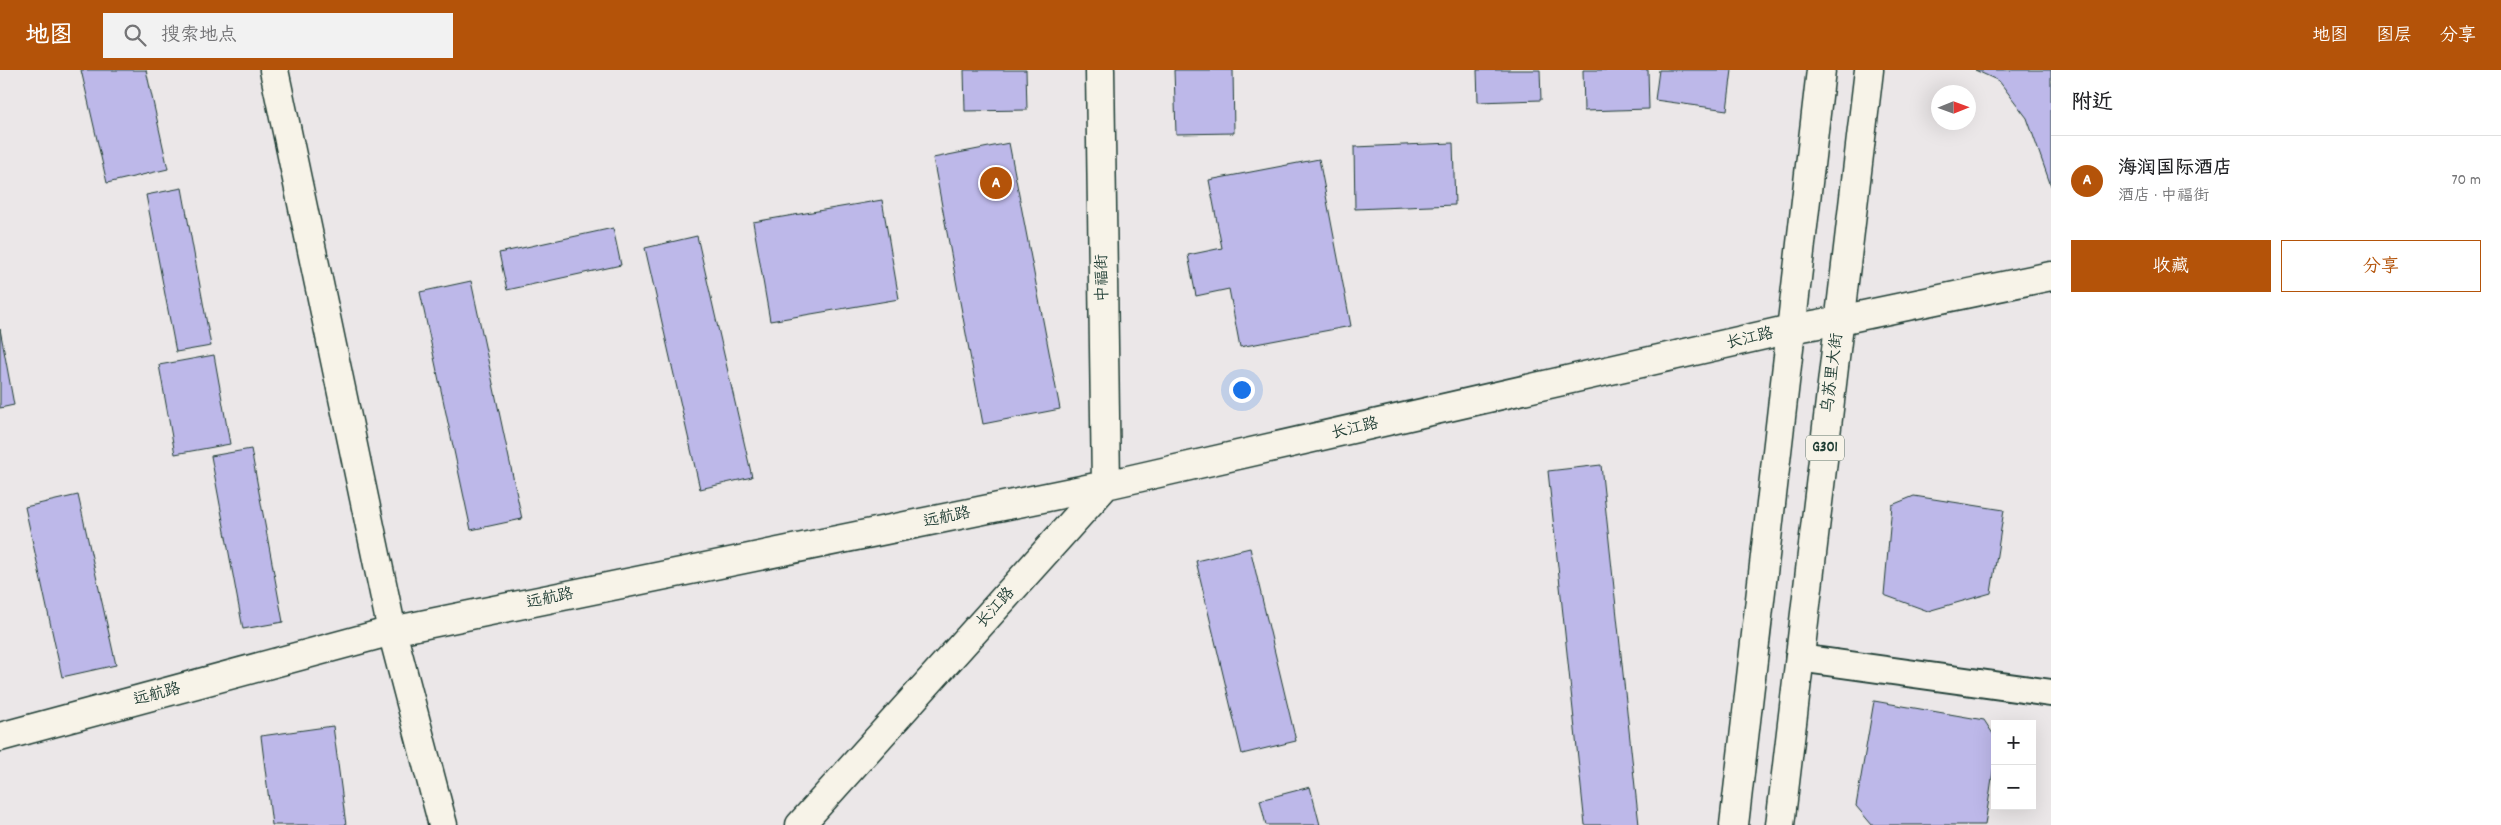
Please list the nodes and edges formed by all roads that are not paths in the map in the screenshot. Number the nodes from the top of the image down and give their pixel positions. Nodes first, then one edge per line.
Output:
1 (274, 70) edge
2 (1100, 70) edge
3 (1821, 70) edge
4 (1869, 70) edge
5 (2051, 276) edge
6 (1840, 320) junction
7 (1791, 329) junction
8 (1106, 485) junction
9 (392, 631) junction
10 (1799, 658) junction
11 (2051, 693) edge
12 (0, 737) edge
13 (443, 825) edge
14 (800, 825) edge
15 (1734, 825) edge
16 (1780, 825) edge

1 - 9 main road
2 - 8 main road, 中福街
3 - 7 main road
4 - 6 main road, 乌苏里大街 / G301
5 - 6 main road, 长江路
6 - 7 main road, 长江路
6 - 10 main road, 乌苏里大街 / G301
7 - 8 main road, 长江路
7 - 15 main road
8 - 9 main road, 远航路
8 - 14 main road, 长江路
9 - 12 main road, 远航路
9 - 13 main road
10 - 11 street
10 - 16 main road, 乌苏里大街 / G301

